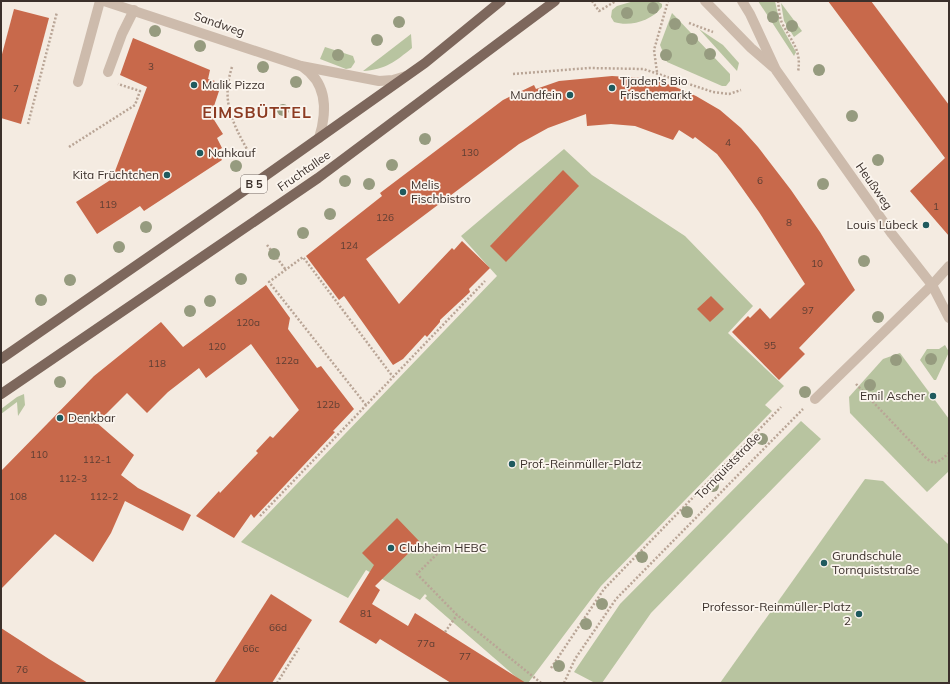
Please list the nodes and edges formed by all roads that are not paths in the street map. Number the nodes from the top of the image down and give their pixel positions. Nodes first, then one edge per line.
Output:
1 (100, 1) edge
2 (104, 1) edge
3 (501, 1) edge
4 (555, 1) edge
5 (705, 1) edge
6 (742, 1) edge
7 (134, 10) junction
8 (301, 66) junction
9 (776, 70) junction
10 (108, 72) dead end
11 (407, 75) junction
12 (78, 82) dead end
13 (319, 138) junction
14 (949, 266) edge
15 (932, 285) junction
16 (949, 318) edge
17 (1, 359) edge
18 (1, 394) edge
19 (815, 399) road end

1 - 12 street
2 - 7 street, Sandweg
3 - 11 main road, Fruchtallee / B 5
4 - 18 main road, Fruchtallee / B 5
5 - 9 street, Heußweg
6 - 9 street, Heußweg
7 - 8 street, Sandweg
7 - 10 street
8 - 11 street, Sandweg
8 - 13 street, Sandweg
9 - 15 street, Heußweg
11 - 13 main road, Fruchtallee / B 5
13 - 17 main road, Fruchtallee / B 5
14 - 15 street
15 - 16 street, Heußweg
15 - 19 street

